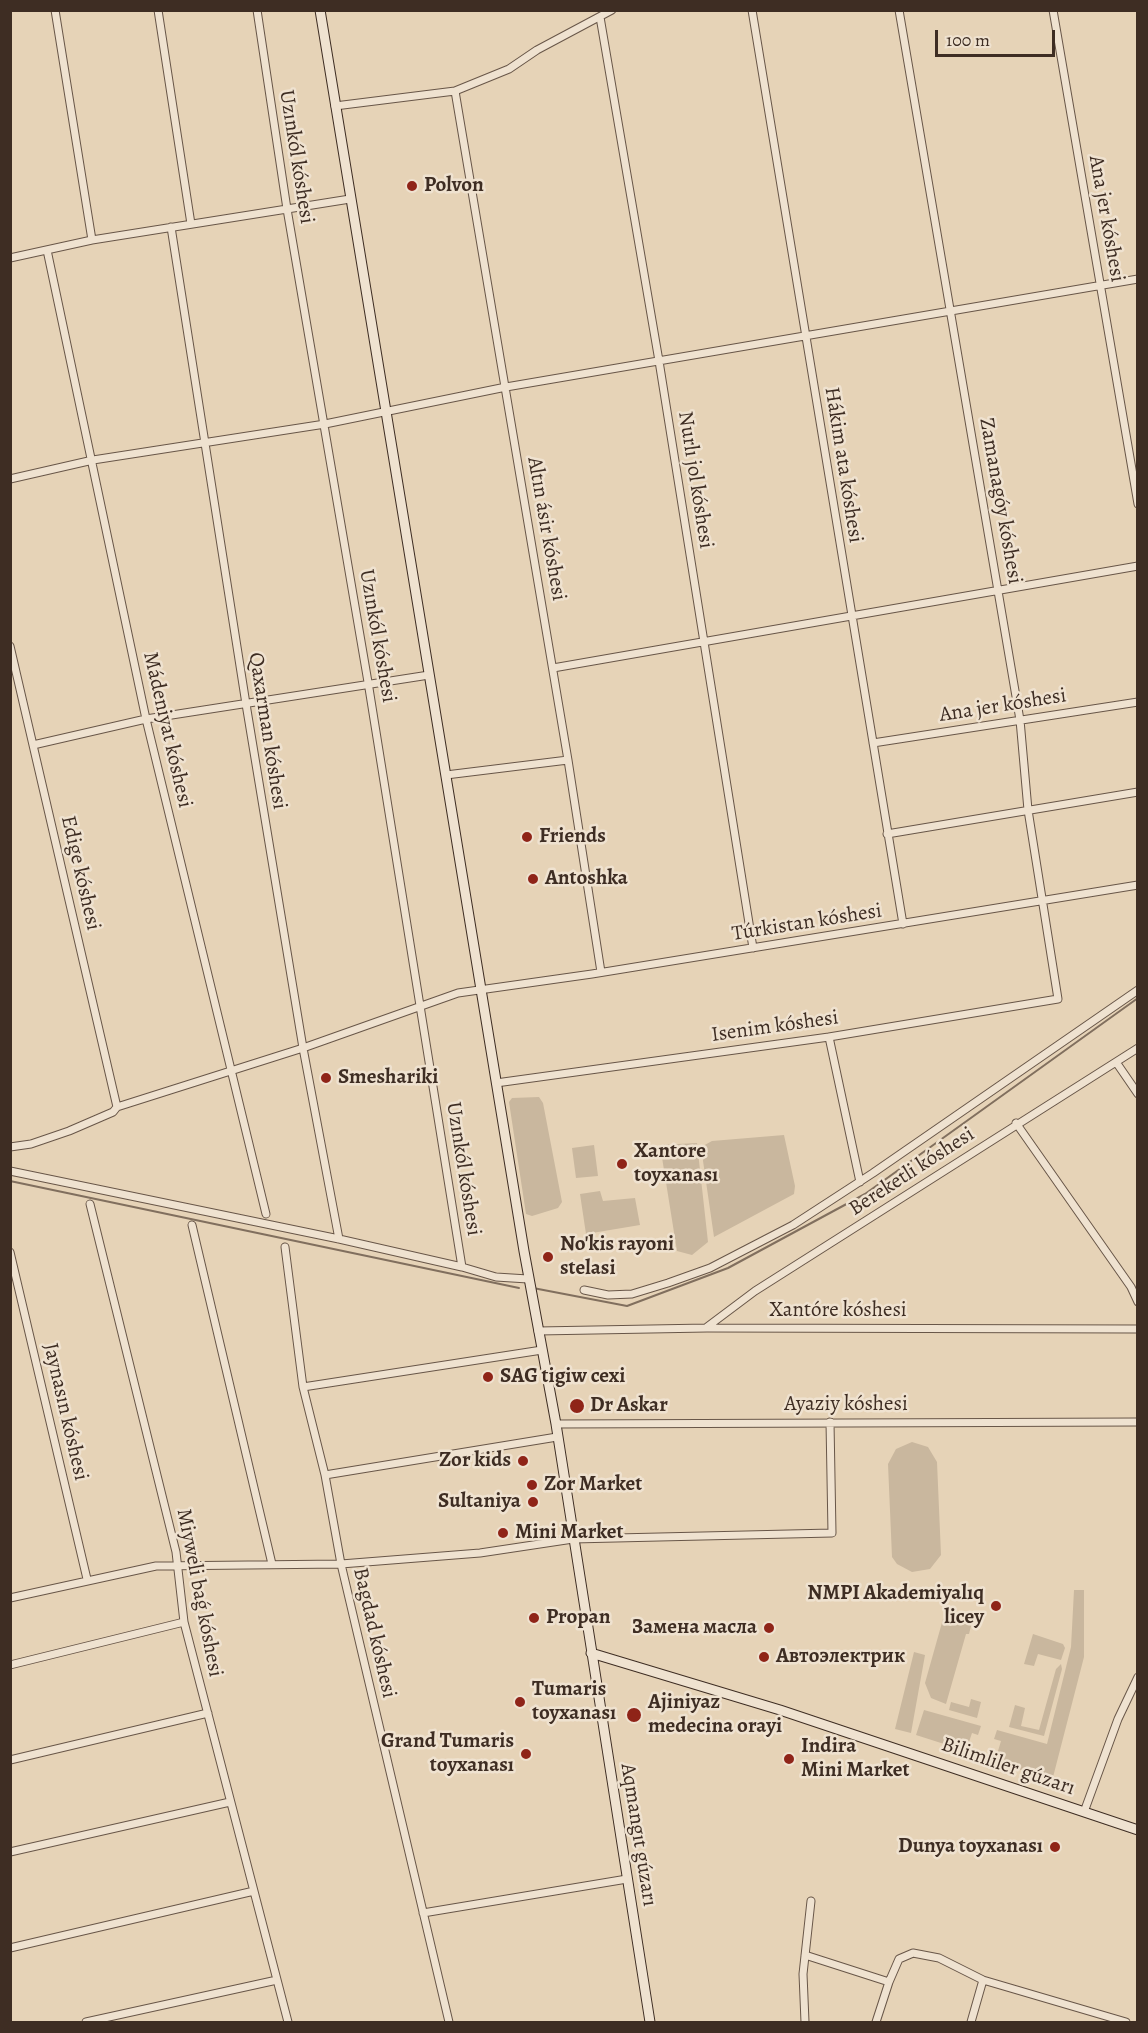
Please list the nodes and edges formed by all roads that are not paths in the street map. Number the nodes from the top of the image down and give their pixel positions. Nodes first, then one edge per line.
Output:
1 (55, 10) edge
2 (158, 10) edge
3 (257, 10) edge
4 (320, 10) edge
5 (612, 10) edge
6 (752, 10) edge
7 (899, 10) edge
8 (1053, 10) edge
9 (600, 17) junction
10 (455, 91) junction
11 (335, 106) junction
12 (350, 200) junction
13 (287, 209) junction
14 (191, 224) junction
15 (171, 227) junction
16 (92, 240) junction
17 (47, 250) junction
18 (10, 258) edge
19 (1137, 279) edge
20 (1101, 286) junction
21 (950, 311) junction
22 (805, 336) junction
23 (659, 361) junction
24 (506, 387) junction
25 (386, 411) junction
26 (325, 424) junction
27 (204, 444) junction
28 (93, 460) junction
29 (10, 479) edge
30 (1137, 504) edge
31 (1137, 566) edge
32 (999, 590) junction
33 (851, 615) junction
34 (704, 641) junction
35 (10, 646) edge
36 (553, 668) junction
37 (429, 675) junction
38 (368, 682) junction
39 (1137, 702) edge
40 (246, 704) junction
41 (146, 719) junction
42 (1020, 720) junction
43 (873, 743) junction
44 (33, 745) junction
45 (568, 760) junction
46 (446, 775) junction
47 (1137, 792) edge
48 (1028, 810) junction
49 (887, 834) junction
50 (1137, 885) edge
51 (1043, 902) junction
52 (903, 924) junction
53 (753, 948) junction
54 (601, 972) junction
55 (1137, 990) edge
56 (482, 991) junction
57 (1058, 999) joint
58 (421, 1006) junction
59 (829, 1037) junction
60 (303, 1048) junction
61 (1137, 1048) edge
62 (1116, 1062) junction
63 (231, 1070) junction
64 (496, 1083) junction
65 (1137, 1094) edge
66 (117, 1107) junction
67 (1016, 1123) junction
68 (10, 1147) edge
69 (10, 1171) edge
70 (860, 1182) junction
71 (90, 1204) dead end
72 (266, 1215) dead end
73 (192, 1225) dead end
74 (339, 1239) junction
75 (285, 1247) dead end
76 (10, 1252) edge
77 (462, 1267) junction
78 (528, 1279) junction
79 (584, 1290) dead end
80 (1137, 1302) edge
81 (707, 1328) junction
82 (1137, 1329) edge
83 (538, 1331) junction
84 (542, 1350) junction
85 (303, 1387) junction
86 (830, 1422) junction
87 (1137, 1422) edge
88 (556, 1424) junction
89 (557, 1437) junction
90 (325, 1475) junction
91 (573, 1539) junction
92 (272, 1564) junction
93 (341, 1564) junction
94 (179, 1567) junction
95 (87, 1579) junction
96 (10, 1598) edge
97 (184, 1622) junction
98 (591, 1653) junction
99 (10, 1665) edge
100 (1137, 1677) edge
101 (208, 1713) junction
102 (10, 1760) edge
103 (231, 1802) junction
104 (1084, 1812) junction
105 (1137, 1830) edge
106 (10, 1852) edge
107 (627, 1880) junction
108 (254, 1891) junction
109 (811, 1901) dead end
110 (423, 1913) junction
111 (10, 1948) edge
112 (805, 1955) junction
113 (277, 1980) junction
114 (983, 1980) junction
115 (889, 1982) junction
116 (86, 2022) edge
117 (288, 2022) edge
118 (449, 2022) edge
119 (650, 2022) edge
120 (805, 2022) edge
121 (876, 2022) edge
122 (971, 2022) edge
123 (1126, 2022) edge

1 - 16 street
2 - 14 street
3 - 13 street, Uzınkól kóshesi
4 - 11 main road, Aqmangıt gúzarı
5 - 9 street
6 - 22 street, Hákim ata kóshesi
7 - 21 street, Zamanagóy kóshesi
8 - 20 street, Ana jer kóshesi
9 - 10 street
9 - 23 street, Nurlı jol kóshesi
10 - 11 street
10 - 24 street, Altın ásir kóshesi
11 - 12 main road, Aqmangıt gúzarı
12 - 13 street
12 - 25 main road, Aqmangıt gúzarı
13 - 14 street
13 - 26 street, Uzınkól kóshesi
14 - 15 street
15 - 16 street
15 - 27 street, Qaxarman kóshesi
16 - 17 street
17 - 18 street
17 - 28 street, Mádeniyat kóshesi
19 - 20 street
20 - 21 street
20 - 30 street, Ana jer kóshesi
21 - 22 street
21 - 32 street, Zamanagóy kóshesi
22 - 23 street
22 - 33 street, Hákim ata kóshesi
23 - 24 street
23 - 34 street, Nurlı jol kóshesi
24 - 25 street
24 - 36 street, Altın ásir kóshesi
25 - 26 street
25 - 37 main road, Aqmangıt gúzarı
26 - 27 street
26 - 38 street, Uzınkól kóshesi
27 - 28 street
27 - 40 street, Qaxarman kóshesi
28 - 29 street
28 - 41 street, Mádeniyat kóshesi
31 - 32 street
32 - 33 street
32 - 42 street, Zamanagóy kóshesi
33 - 34 street
33 - 43 street, Hákim ata kóshesi
34 - 36 street
34 - 53 street, Nurlı jol kóshesi
35 - 44 street, Edige kóshesi
36 - 45 street, Altın ásir kóshesi
37 - 38 street
37 - 46 main road, Aqmangıt gúzarı
38 - 40 street
38 - 58 street, Uzınkól kóshesi
39 - 42 street, Ana jer kóshesi
40 - 41 street
40 - 60 street, Qaxarman kóshesi
41 - 44 street
41 - 63 street, Mádeniyat kóshesi
42 - 43 street, Ana jer kóshesi
42 - 48 street, Zamanagóy kóshesi
43 - 49 street, Hákim ata kóshesi
44 - 66 street, Edige kóshesi
45 - 46 street
45 - 54 street, Altın ásir kóshesi
46 - 56 main road, Aqmangıt gúzarı
47 - 48 street
48 - 49 street
48 - 51 street, Zamanagóy kóshesi
49 - 52 street, Hákim ata kóshesi
50 - 51 street, Túrkistan kóshesi
51 - 52 street, Túrkistan kóshesi
51 - 57 street, Zamanagóy kóshesi
52 - 53 street, Túrkistan kóshesi
53 - 54 street, Túrkistan kóshesi
54 - 56 street, Túrkistan kóshesi
55 - 70 street
56 - 58 street, Túrkistan kóshesi
56 - 64 main road, Aqmangıt gúzarı
57 - 59 street, Isenim kóshesi
58 - 60 street, Túrkistan kóshesi
58 - 77 street, Uzınkól kóshesi
59 - 64 street, Isenim kóshesi
59 - 70 street
60 - 63 street, Túrkistan kóshesi
60 - 74 street, Qaxarman kóshesi
61 - 62 street, Bereketli kóshesi
62 - 65 street
62 - 67 street, Bereketli kóshesi
63 - 66 street, Túrkistan kóshesi
63 - 72 street, Mádeniyat kóshesi
64 - 78 main road, Aqmangıt gúzarı
66 - 68 street, Túrkistan kóshesi
67 - 80 street
67 - 81 street, Bereketli kóshesi
69 - 74 street
70 - 79 street
71 - 94 street, Miyweli baǵ kóshesi
73 - 92 street
74 - 77 street
75 - 85 street, Bagdad kóshesi
76 - 95 street, Jaynasın kóshesi
77 - 78 street
78 - 83 main road, Aqmangıt gúzarı
81 - 82 street, Xantóre kóshesi
81 - 83 street, Xantóre kóshesi
83 - 84 main road, Aqmangıt gúzarı
84 - 85 street
84 - 88 main road, Aqmangıt gúzarı
85 - 90 street, Bagdad kóshesi
86 - 87 street, Ayaziy kóshesi
86 - 88 street, Ayaziy kóshesi
86 - 91 street
88 - 89 main road, Aqmangıt gúzarı
89 - 90 street
89 - 91 main road, Aqmangıt gúzarı
90 - 93 street, Bagdad kóshesi
91 - 93 street
91 - 98 main road, Aqmangıt gúzarı
92 - 93 street
92 - 94 street
93 - 110 street, Bagdad kóshesi
94 - 95 street
94 - 97 street, Miyweli baǵ kóshesi
95 - 96 street
97 - 99 street
97 - 101 street, Miyweli baǵ kóshesi
98 - 104 main road, Bilimliler gúzarı
98 - 107 main road, Aqmangıt gúzarı
100 - 104 street
101 - 102 street
101 - 103 street, Miyweli baǵ kóshesi
103 - 106 street
103 - 108 street, Miyweli baǵ kóshesi
104 - 105 main road, Bilimliler gúzarı
107 - 110 street
107 - 119 main road, Aqmangıt gúzarı
108 - 111 street
108 - 113 street, Miyweli baǵ kóshesi
109 - 112 street
110 - 118 street, Bagdad kóshesi
112 - 115 street
112 - 120 street
113 - 116 street
113 - 117 street, Miyweli baǵ kóshesi
114 - 115 street
114 - 122 street
114 - 123 street
115 - 121 street

